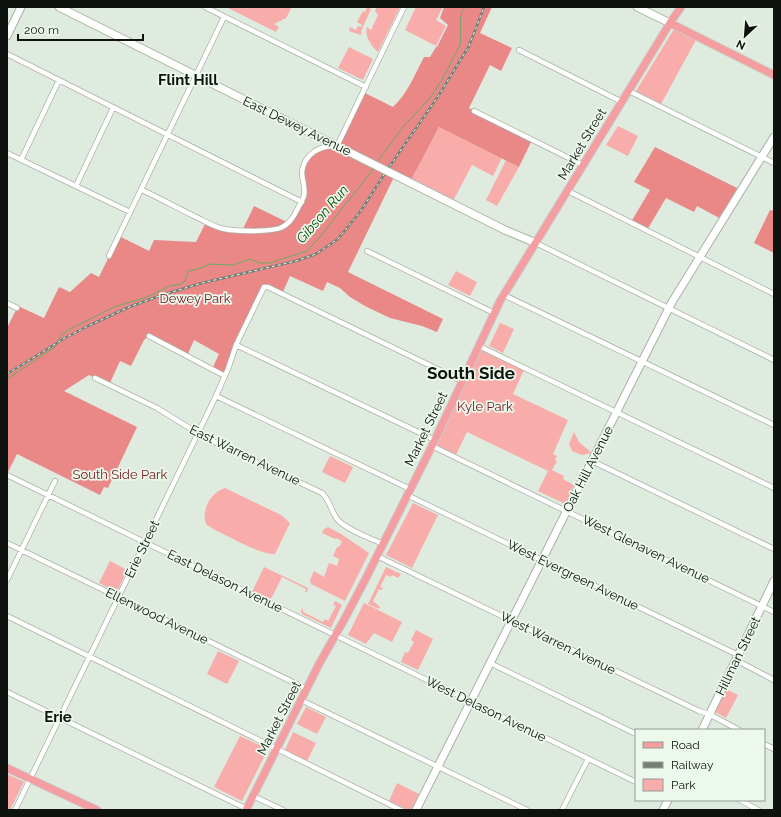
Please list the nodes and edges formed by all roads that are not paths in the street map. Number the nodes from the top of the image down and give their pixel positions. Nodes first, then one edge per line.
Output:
1 (21, 7) edge
2 (59, 7) edge
3 (205, 7) edge
4 (404, 7) edge
5 (637, 7) edge
6 (681, 7) edge
7 (224, 17) junction
8 (670, 23) junction
9 (7, 36) edge
10 (519, 50) dead end
11 (7, 54) edge
12 (774, 75) edge
13 (196, 76) junction
14 (59, 80) junction
15 (366, 87) junction
16 (629, 91) junction
17 (622, 102) junction
18 (113, 108) junction
19 (474, 111) dead end
20 (168, 135) junction
21 (774, 137) edge
22 (337, 146) junction
23 (7, 153) edge
24 (762, 157) junction
25 (21, 160) junction
26 (774, 163) edge
27 (583, 166) junction
28 (76, 186) junction
29 (142, 190) junction
30 (568, 191) junction
31 (302, 202) junction
32 (130, 212) junction
33 (536, 243) junction
34 (367, 251) dead end
35 (109, 256) dead end
36 (700, 257) junction
37 (774, 294) edge
38 (504, 295) junction
39 (7, 303) edge
40 (17, 308) dead end
41 (669, 309) junction
42 (494, 313) junction
43 (149, 336) dead end
44 (236, 345) junction
45 (479, 346) junction
46 (774, 360) edge
47 (642, 362) junction
48 (225, 376) junction
49 (95, 378) dead end
50 (462, 381) junction
51 (216, 396) junction
52 (617, 412) junction
53 (774, 425) edge
54 (198, 433) junction
55 (433, 443) junction
56 (592, 461) junction
57 (7, 475) edge
58 (55, 481) dead end
59 (774, 488) edge
60 (408, 492) junction
61 (48, 496) junction
62 (567, 511) junction
63 (145, 542) junction
64 (7, 543) edge
65 (383, 544) junction
66 (774, 549) edge
67 (22, 550) junction
68 (377, 556) junction
69 (542, 560) junction
70 (7, 580) edge
71 (774, 581) edge
72 (118, 597) junction
73 (762, 605) junction
74 (774, 612) edge
75 (7, 616) edge
76 (511, 621) junction
77 (336, 636) junction
78 (89, 656) junction
79 (737, 657) junction
80 (490, 662) junction
81 (774, 680) edge
82 (307, 689) junction
83 (7, 692) edge
84 (301, 700) junction
85 (470, 701) junction
86 (709, 714) junction
87 (60, 718) junction
88 (702, 729) edge
89 (737, 729) edge
90 (635, 734) edge
91 (765, 744) edge
92 (277, 749) junction
93 (774, 749) edge
94 (588, 759) junction
95 (438, 766) junction
96 (7, 768) edge
97 (30, 778) junction
98 (635, 782) edge
99 (253, 796) junction
100 (668, 801) edge
101 (742, 801) edge
102 (247, 809) edge
103 (15, 810) edge
104 (97, 810) edge
105 (283, 810) edge
106 (401, 810) edge
107 (416, 810) edge
108 (527, 810) edge
109 (562, 810) edge
110 (663, 810) edge
111 (758, 810) edge

1 - 9 street
2 - 13 street, East Dewey Avenue
3 - 7 street
4 - 15 street
5 - 8 street
6 - 8 main road, Market Street
7 - 13 street
7 - 15 street
8 - 12 main road
8 - 16 main road, Market Street
10 - 17 street
11 - 14 street
13 - 20 street
13 - 22 street, East Dewey Avenue
14 - 18 street
14 - 25 street
15 - 22 street
16 - 17 main road, Market Street
16 - 24 street
17 - 27 main road, Market Street
18 - 20 street
18 - 28 street
19 - 27 street
20 - 29 street
20 - 31 street
21 - 24 street, Oak Hill Avenue
22 - 31 street
22 - 33 street, East Dewey Avenue, bridge
23 - 25 street
24 - 26 street
24 - 36 street, Oak Hill Avenue
25 - 28 street
27 - 30 main road, Market Street
28 - 32 street
29 - 31 street
29 - 32 street
30 - 33 main road, Market Street
30 - 36 street
32 - 35 street
33 - 38 main road, Market Street
33 - 41 street
34 - 42 street
36 - 37 street
36 - 41 street, Oak Hill Avenue
38 - 42 main road, Market Street
38 - 47 street
39 - 40 street
41 - 46 street
41 - 47 street, Oak Hill Avenue
42 - 45 main road, Market Street
43 - 48 street
44 - 48 street, Erie Street
44 - 50 street, Erie Street
44 - 55 street, West Glenaven Avenue
45 - 50 main road, Market Street
45 - 52 street
47 - 52 street, Oak Hill Avenue
47 - 53 street
48 - 51 street, Erie Street
49 - 54 street, East Warren Avenue
50 - 55 main road, Market Street
51 - 54 street, Erie Street
51 - 60 street, West Evergreen Avenue
52 - 56 street, Oak Hill Avenue
52 - 59 street
54 - 63 street, Erie Street
54 - 65 street, East Warren Avenue
55 - 60 main road, Market Street
55 - 62 street, West Glenaven Avenue
56 - 62 street, Oak Hill Avenue
56 - 66 street
57 - 61 street, East Delason Avenue
58 - 61 street
60 - 65 main road, Market Street
60 - 69 street, West Evergreen Avenue
61 - 63 street, East Delason Avenue
61 - 67 street
62 - 69 street, Oak Hill Avenue
62 - 73 street, West Glenaven Avenue
63 - 72 street, Erie Street
63 - 77 street, East Delason Avenue
64 - 67 street, Ellenwood Avenue
65 - 68 main road, Market Street
67 - 70 street
67 - 72 street, Ellenwood Avenue
68 - 76 street, West Warren Avenue
68 - 77 main road, Market Street
69 - 76 street, Oak Hill Avenue
69 - 79 street, West Evergreen Avenue
71 - 73 street, Hillman Street
72 - 78 street, Erie Street
72 - 82 street, Ellenwood Avenue
73 - 74 street, West Glenaven Avenue
73 - 79 street, Hillman Street
75 - 78 street
76 - 80 street, Oak Hill Avenue
76 - 86 street, West Warren Avenue
77 - 82 main road, Market Street
77 - 85 street, West Delason Avenue
78 - 87 street, Erie Street
78 - 92 street
79 - 81 street, West Evergreen Avenue
79 - 86 street, Hillman Street
80 - 85 street, Oak Hill Avenue
80 - 90 street
82 - 84 main road, Market Street
83 - 87 street
84 - 92 main road, Market Street
84 - 95 street
85 - 94 street, West Delason Avenue
85 - 95 street, Oak Hill Avenue
86 - 88 street, Hillman Street
86 - 89 street, West Warren Avenue
87 - 97 street, Erie Street
87 - 102 street
91 - 93 street
92 - 99 main road, Market Street
92 - 106 street
94 - 98 street, West Delason Avenue
94 - 109 street
95 - 107 street, Oak Hill Avenue
95 - 108 street
96 - 97 main road
97 - 103 street, Erie Street
97 - 104 main road
99 - 102 main road, Market Street
99 - 105 street
100 - 110 street
101 - 111 street

